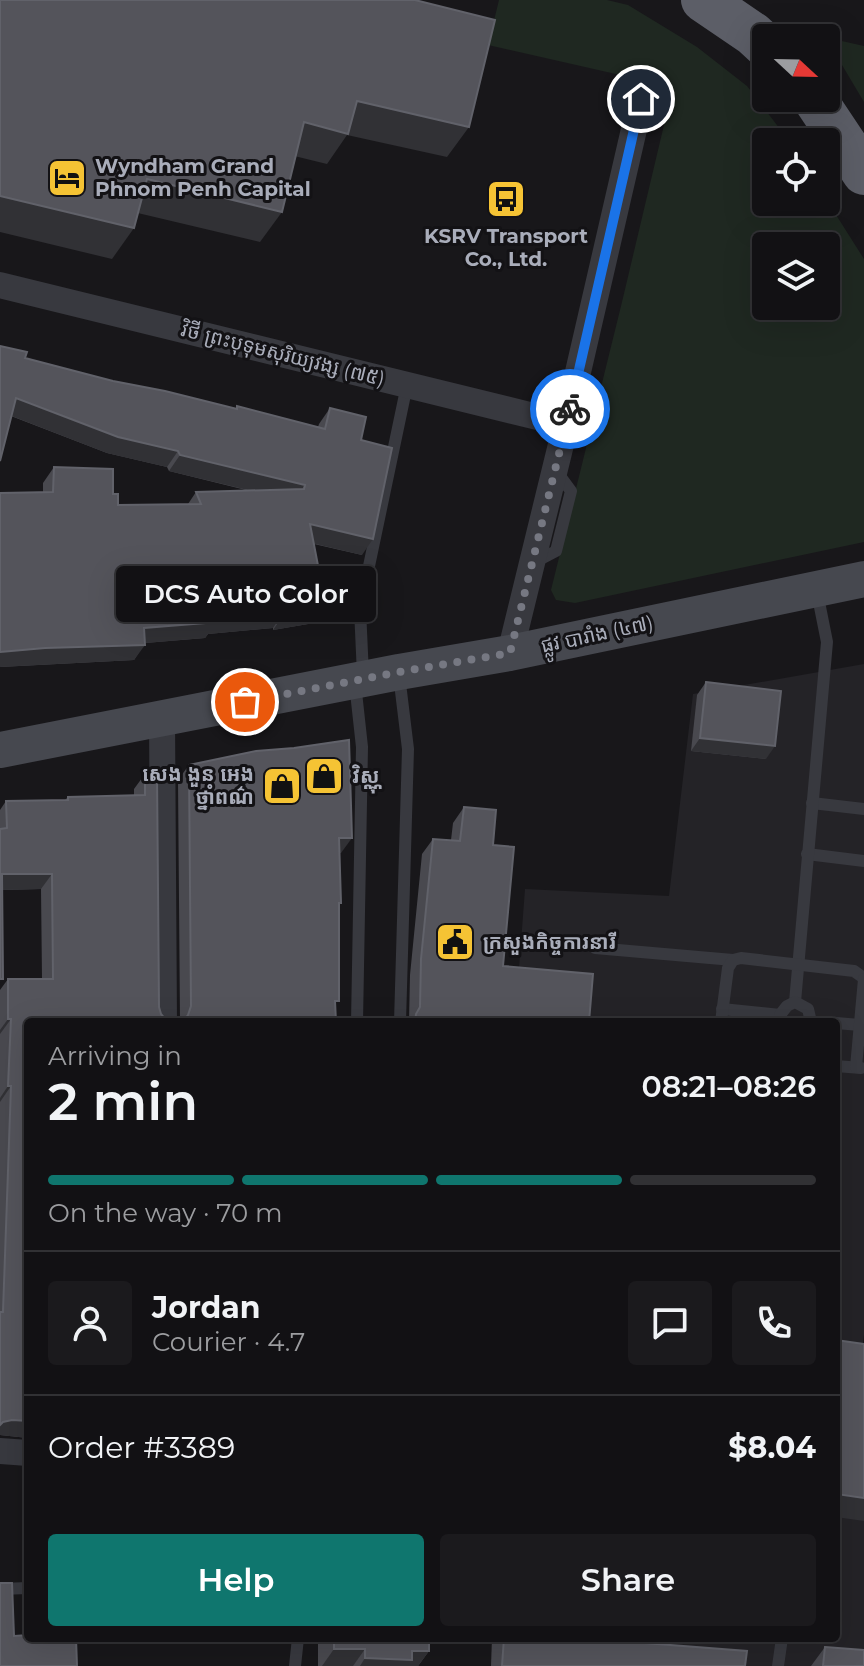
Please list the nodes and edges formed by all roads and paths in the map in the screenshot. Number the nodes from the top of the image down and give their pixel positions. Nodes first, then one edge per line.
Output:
1 (703, 0) edge
2 (752, 33) edge
3 (641, 99) dead end
4 (823, 112) edge
5 (864, 173) edge
6 (0, 285) edge
7 (407, 385) junction
8 (566, 424) junction
9 (864, 579) edge
10 (817, 588) junction
11 (510, 653) junction
12 (399, 672) junction
13 (359, 679) junction
14 (162, 718) junction
15 (0, 750) edge
16 (812, 803) junction
17 (864, 809) edge
18 (807, 854) junction
19 (864, 861) edge
20 (595, 948) dead end
21 (733, 960) junction
22 (797, 965) junction
23 (864, 978) edge
24 (795, 1002) junction
25 (721, 1015) edge
26 (164, 1018) edge
27 (357, 1018) edge
28 (400, 1018) edge
29 (781, 1018) edge
30 (810, 1018) edge
31 (840, 1023) edge
32 (860, 1025) junction
33 (840, 1066) edge
34 (860, 1068) edge
35 (0, 1451) edge
36 (24, 1453) edge
37 (24, 1588) edge
38 (0, 1589) edge
39 (298, 1642) edge
40 (781, 1642) edge
41 (295, 1666) edge
42 (778, 1666) edge

1 - 2 highway
3 - 8 street
4 - 5 highway
6 - 7 street, វិថី ព្រះបុទុមសុរិយ្យវង្ស (៧៥)
7 - 8 street, វិថី ព្រះបុទុមសុរិយ្យវង្ស (៧៥)
7 - 13 lane
8 - 11 street
9 - 10 main road, ផ្លូវ បារាំង (៤៧)
10 - 11 main road, ផ្លូវ បារាំង (៤៧)
10 - 16 lane
11 - 12 main road, ផ្លូវ បារាំង (៤៧)
12 - 13 main road, ផ្លូវ បារាំង (៤៧)
12 - 28 lane
13 - 14 main road, ផ្លូវ បារាំង (៤៧)
13 - 27 lane
14 - 15 main road, ផ្លូវ បារាំង (៤៧)
14 - 26 street
16 - 17 lane
16 - 18 lane
18 - 19 lane
18 - 22 lane
20 - 21 lane
21 - 22 lane
21 - 25 lane
22 - 23 lane
22 - 24 lane
23 - 32 lane
24 - 29 lane
24 - 30 lane
25 - 29 lane
31 - 32 lane
32 - 34 lane
33 - 34 lane
35 - 36 street
37 - 38 lane
39 - 41 lane
40 - 42 lane

